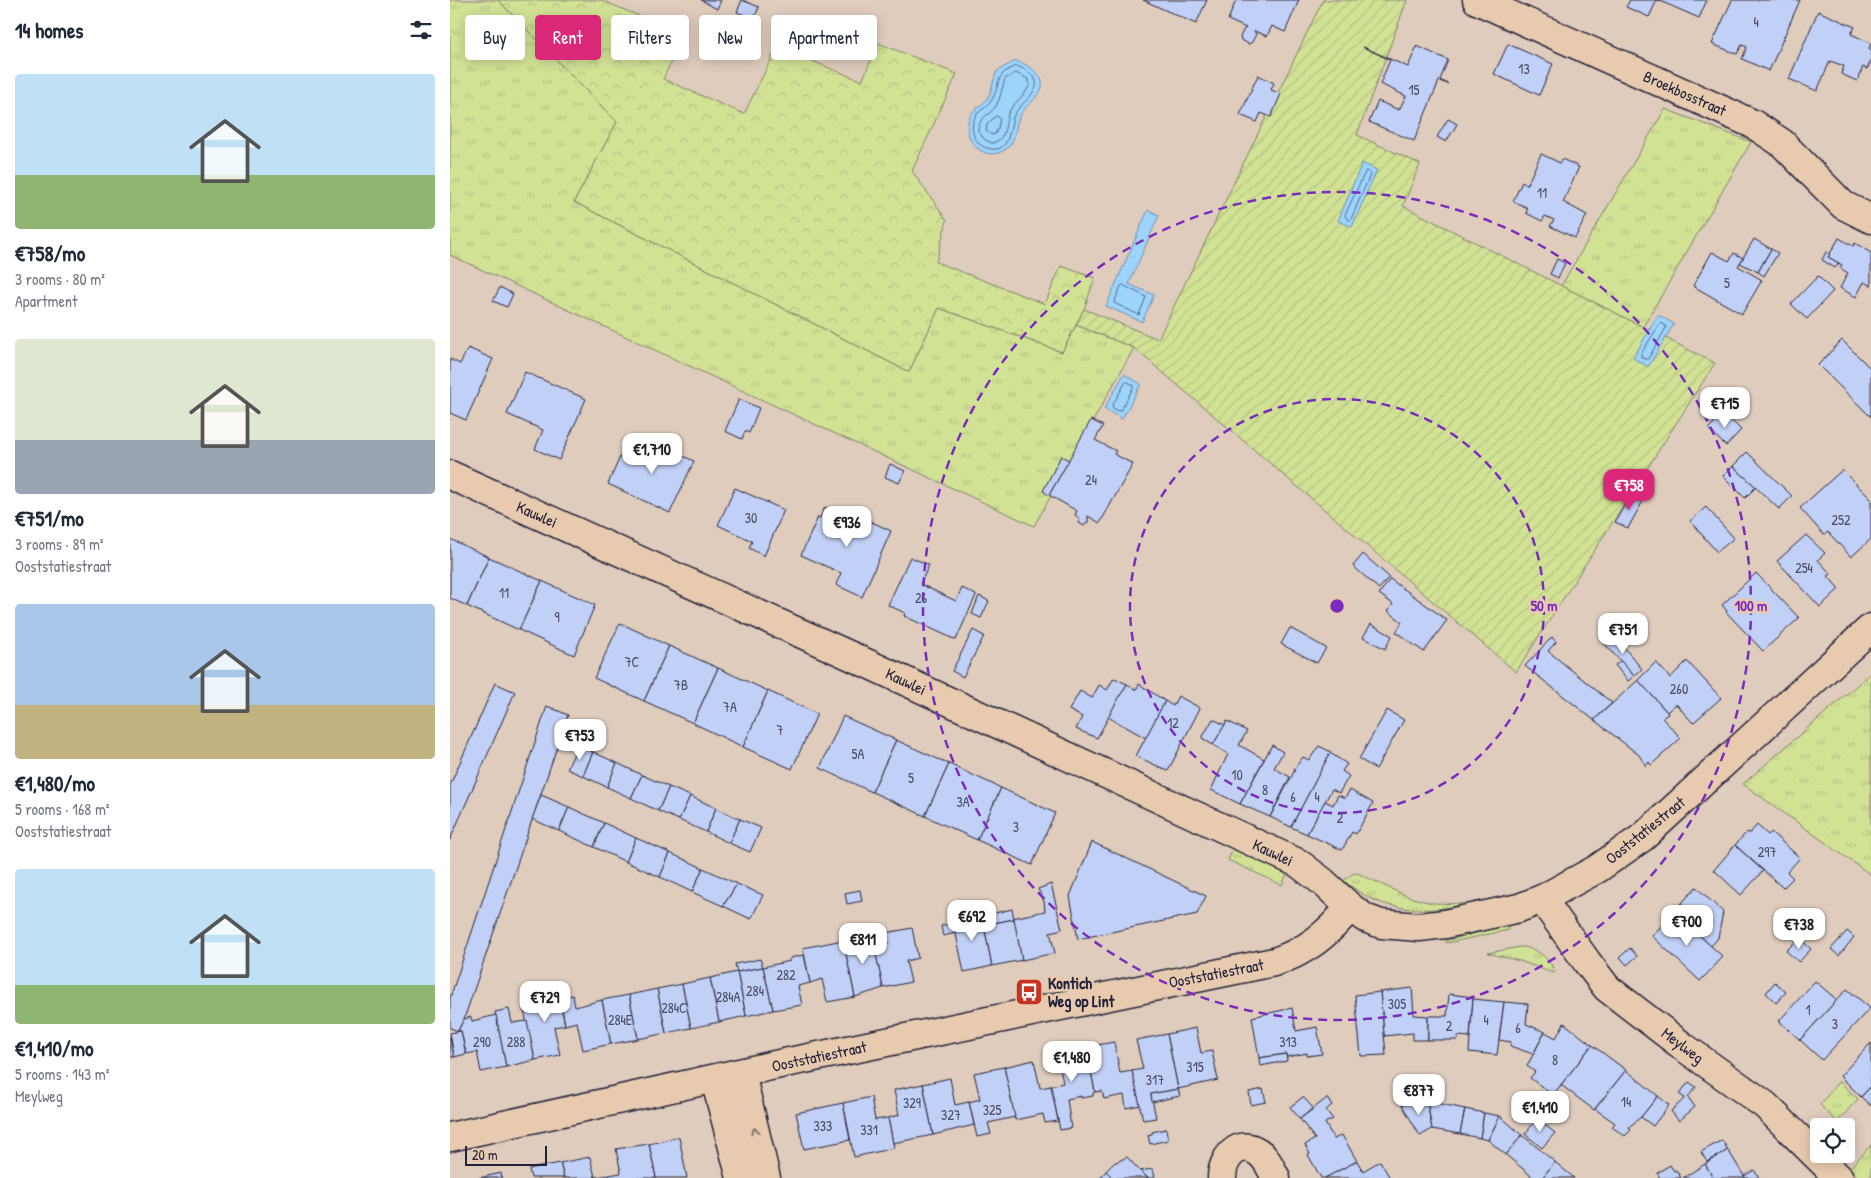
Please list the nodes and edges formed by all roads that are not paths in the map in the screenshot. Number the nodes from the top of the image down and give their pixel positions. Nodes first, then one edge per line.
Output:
1 (1477, 0) edge
2 (1871, 219) edge
3 (450, 475) edge
4 (1871, 628) edge
5 (1542, 899) junction
6 (1350, 907) junction
7 (728, 1076) junction
8 (450, 1136) edge
9 (741, 1178) edge
10 (766, 1178) edge
11 (1222, 1178) edge
12 (1276, 1178) edge
13 (1839, 1178) edge

1 - 2 street, Broekbosstraat
3 - 6 street, Kauwlei
4 - 5 street, Ooststatiestraat
5 - 6 street, Ooststatiestraat
5 - 13 street, Meylweg
6 - 7 street, Ooststatiestraat
7 - 8 street, Ooststatiestraat
7 - 9 street
10 -> 7 street
11 - 12 street

